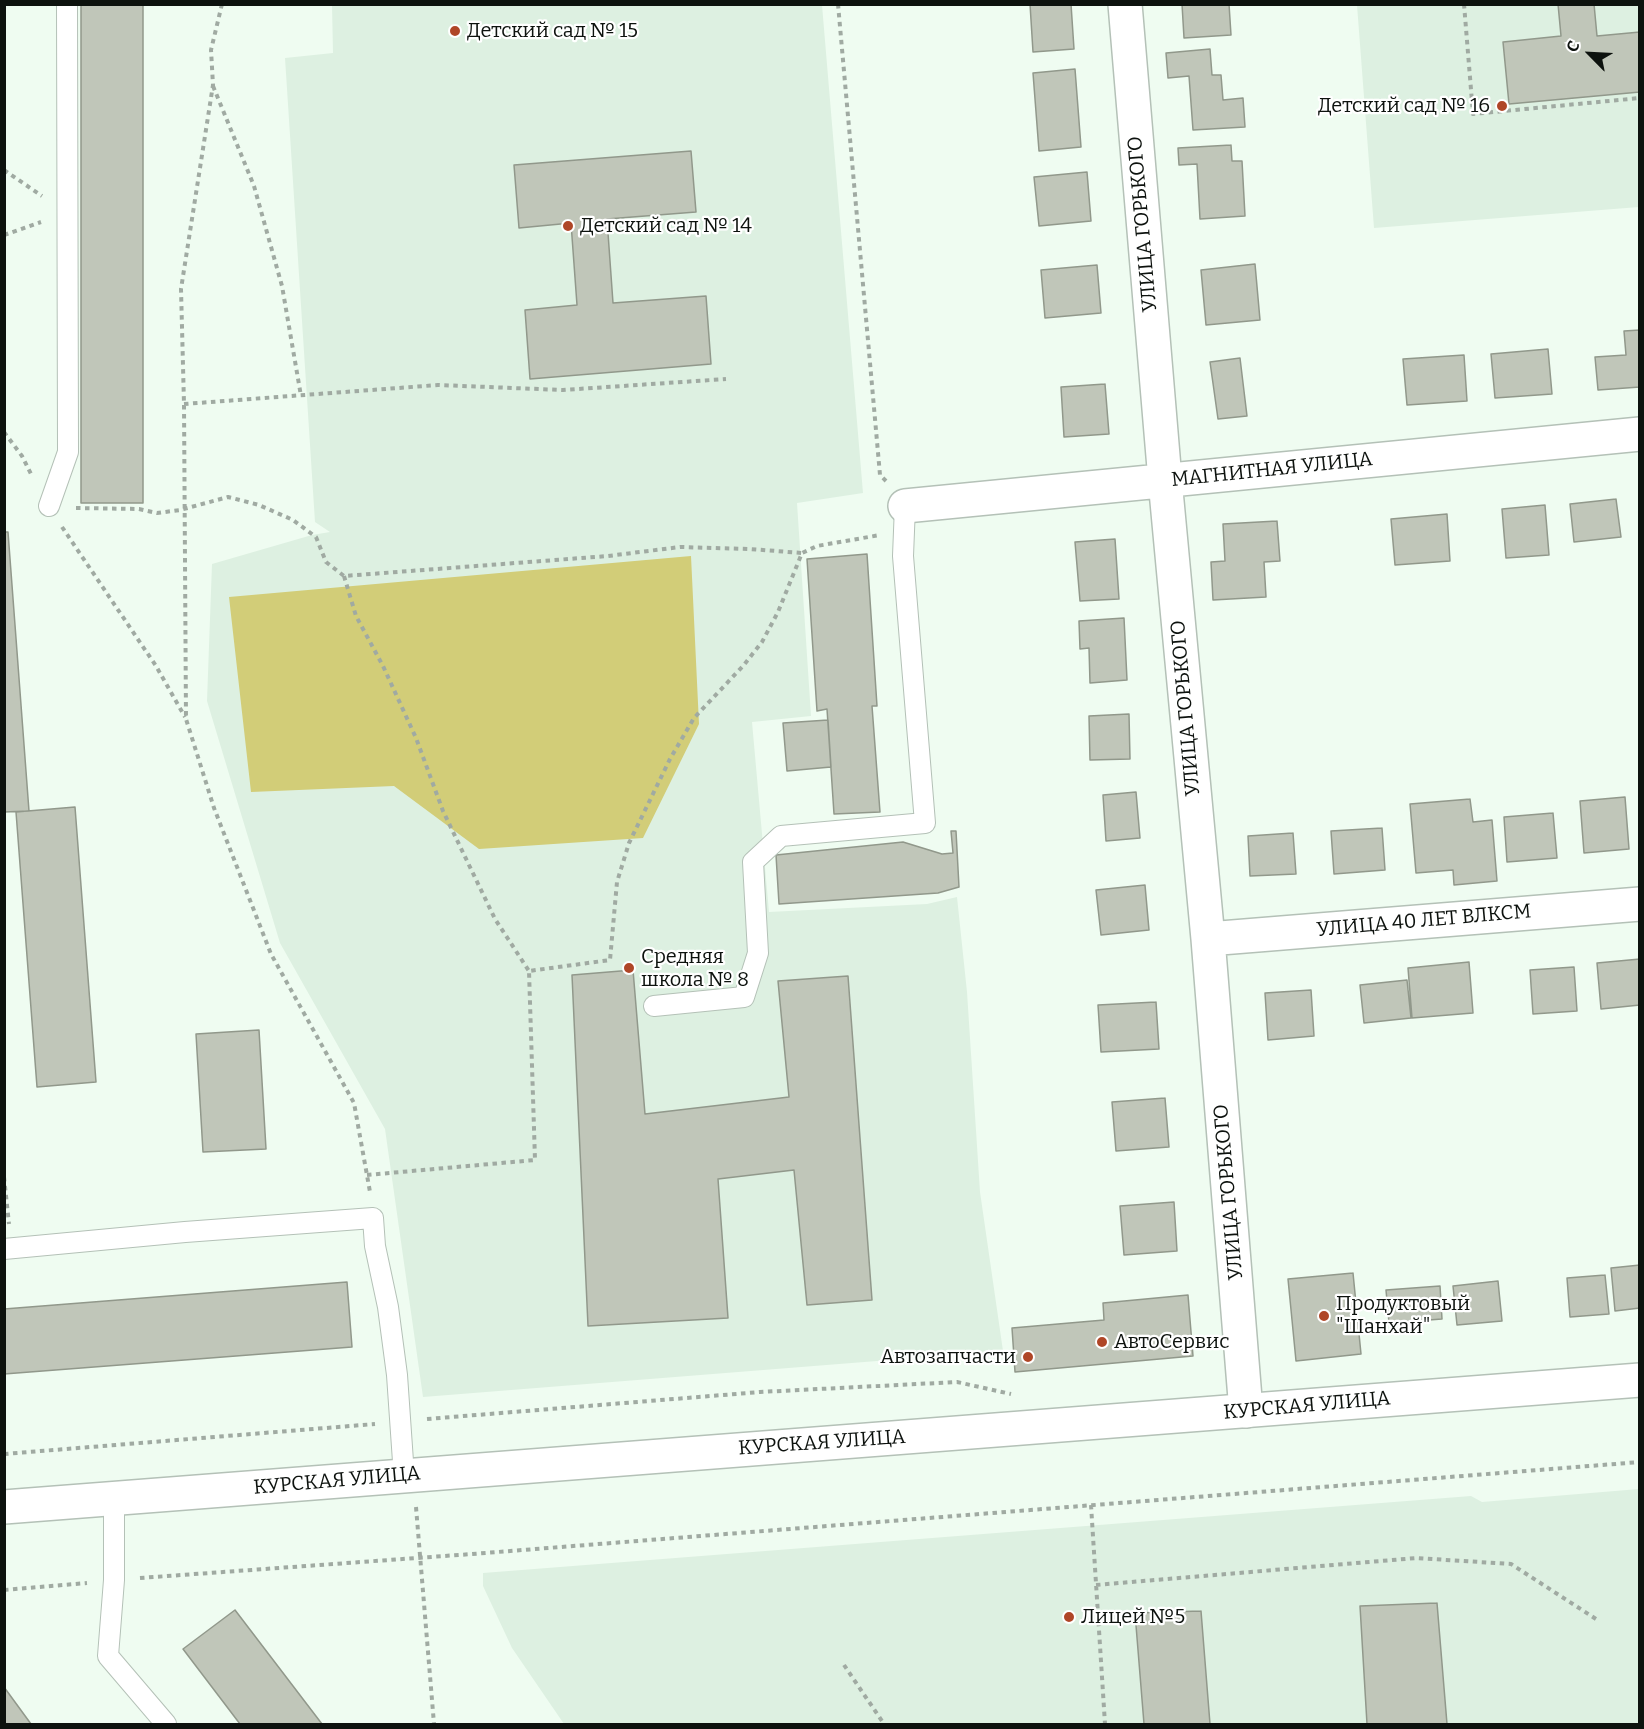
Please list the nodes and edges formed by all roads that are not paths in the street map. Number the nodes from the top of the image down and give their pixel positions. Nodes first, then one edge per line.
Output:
1 (67, 4) edge
2 (1125, 4) edge
3 (1640, 434) edge
4 (1165, 480) junction
5 (906, 506) joint
6 (49, 507) road end
7 (1640, 903) edge
8 (1208, 939) junction
9 (654, 1006) dead end
10 (8, 1249) edge
11 (1640, 1380) edge
12 (1246, 1411) junction
13 (409, 1475) junction
14 (114, 1499) junction
15 (4, 1507) edge
16 (166, 1725) edge

1 - 6 lane
2 - 4 street, УЛИЦА ГОРЬКОГО
3 - 4 street, МАГНИТНАЯ УЛИЦА
4 - 5 street, МАГНИТНАЯ УЛИЦА
4 - 8 street, УЛИЦА ГОРЬКОГО
5 - 9 lane
7 - 8 street, УЛИЦА 40 ЛЕТ ВЛКСМ
8 - 12 street, УЛИЦА ГОРЬКОГО
10 - 13 lane
11 - 12 street, КУРСКАЯ УЛИЦА
12 - 13 street, КУРСКАЯ УЛИЦА
13 - 14 street, КУРСКАЯ УЛИЦА
14 - 15 street, КУРСКАЯ УЛИЦА
14 - 16 lane

